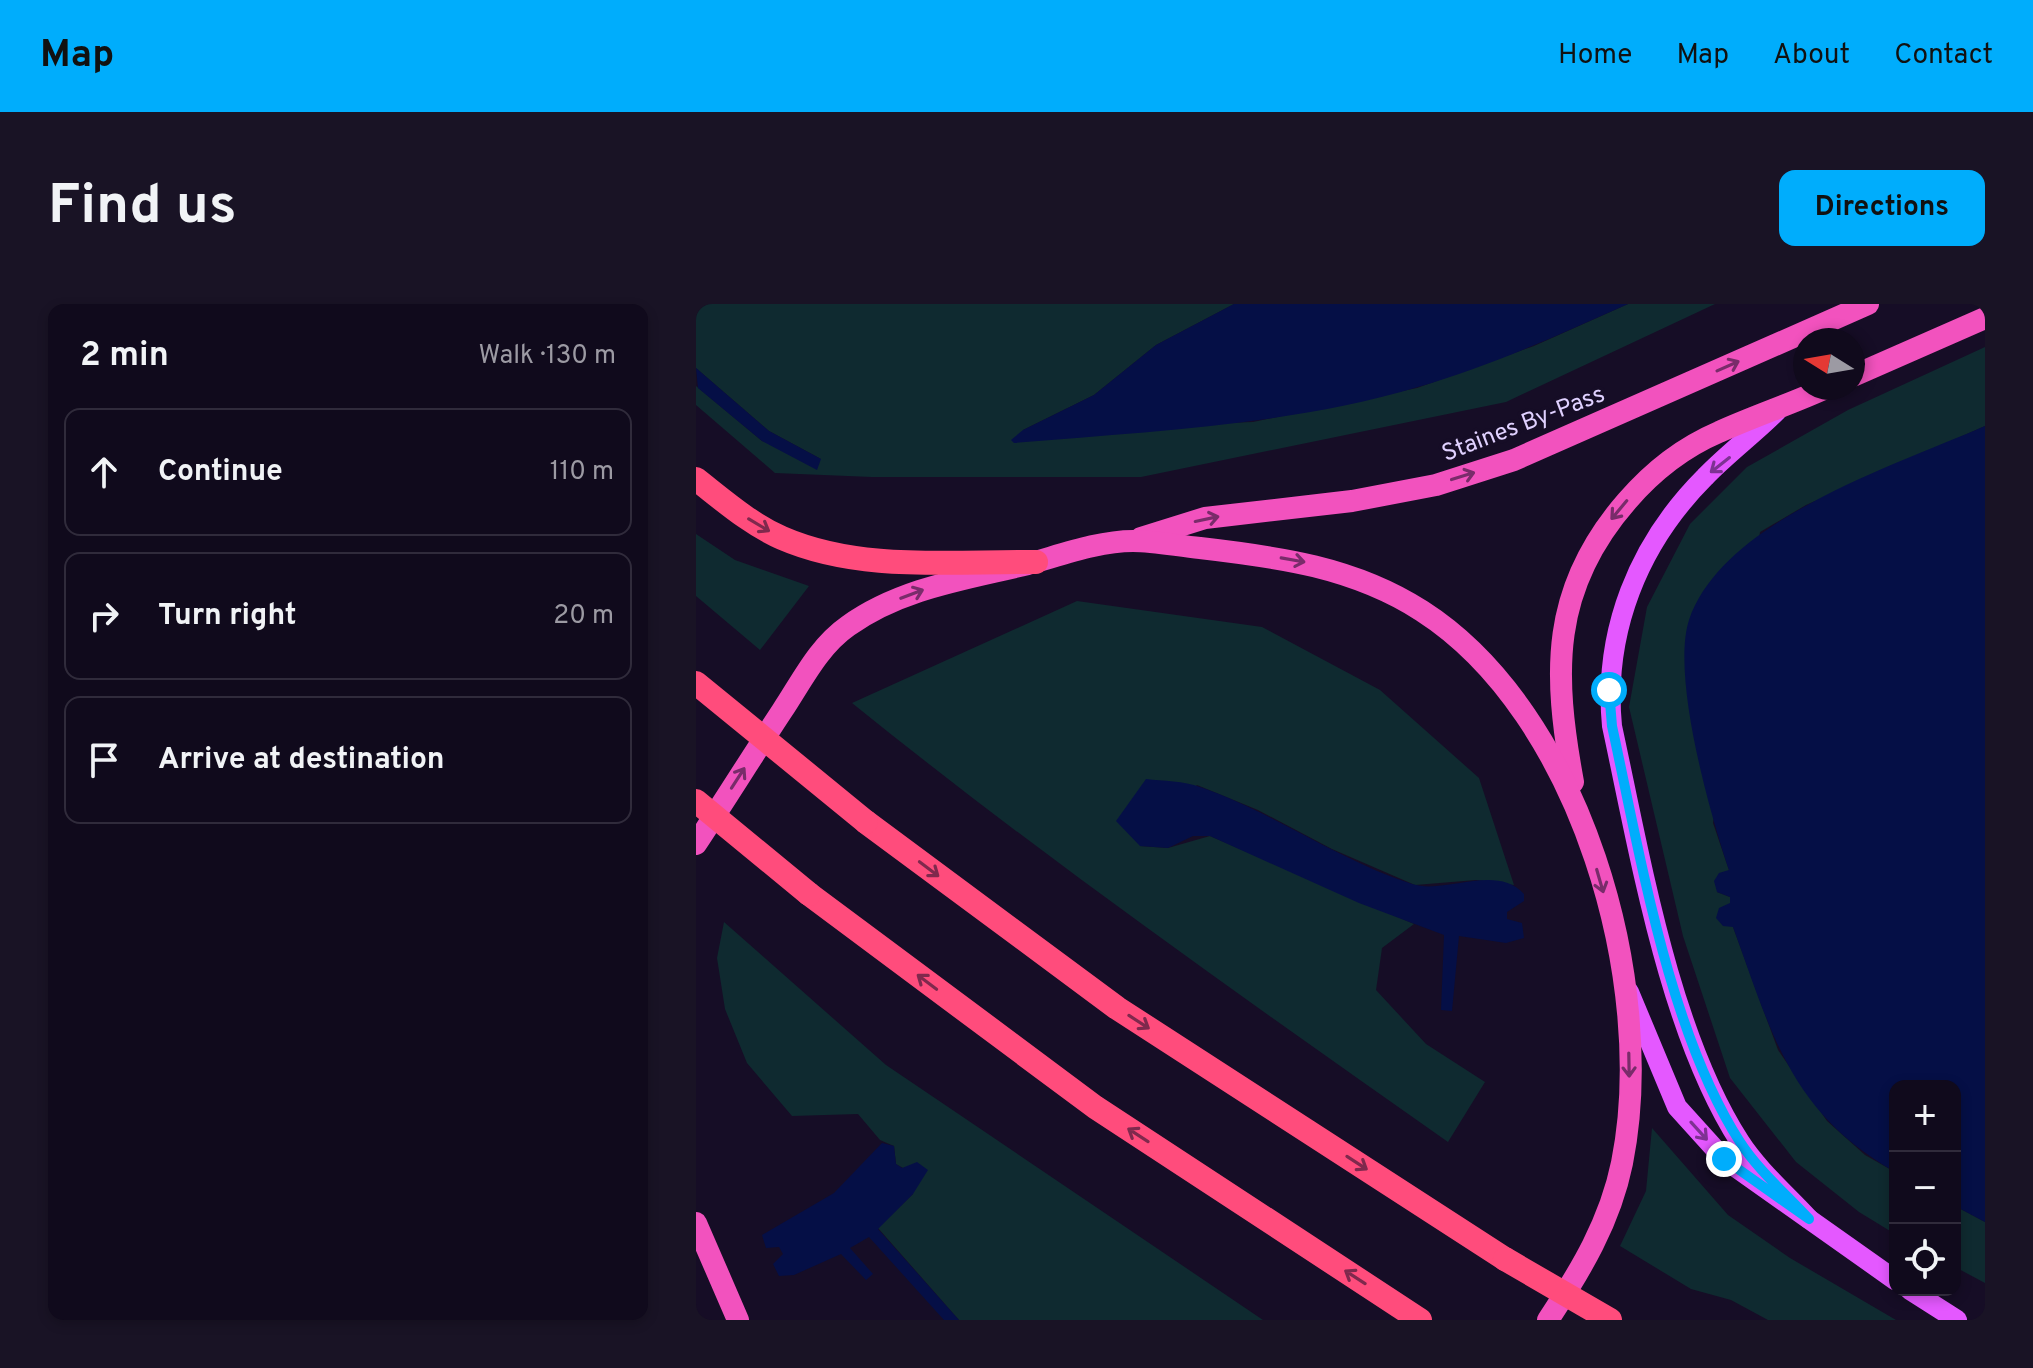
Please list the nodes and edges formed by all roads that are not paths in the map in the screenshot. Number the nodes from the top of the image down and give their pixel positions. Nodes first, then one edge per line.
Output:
1 (1868, 304) edge
2 (1985, 318) edge
3 (1865, 371) edge
4 (1800, 400) edge
5 (1777, 411) junction
6 (696, 479) edge
7 (1132, 541) junction
8 (1036, 562) junction
9 (696, 683) edge
10 (696, 801) edge
11 (1578, 807) junction
12 (696, 844) edge
13 (1627, 987) junction
14 (1809, 1219) junction
15 (696, 1223) edge
16 (1889, 1276) edge
17 (1919, 1296) edge
18 (738, 1320) edge
19 (1420, 1320) edge
20 (1548, 1320) edge
21 (1610, 1320) edge
22 (1957, 1320) edge

7 -> 1 highway, Staines By-Pass
2 - 3 highway
4 - 5 highway
5 -> 11 highway
5 -> 14 main road
6 -> 8 highway
7 - 8 highway
7 -> 11 highway
12 -> 8 highway
9 -> 21 highway, bridge
19 -> 10 highway, bridge
11 -> 13 highway
13 -> 14 main road
13 -> 20 highway
14 - 16 main road
15 - 18 highway
17 - 22 main road

